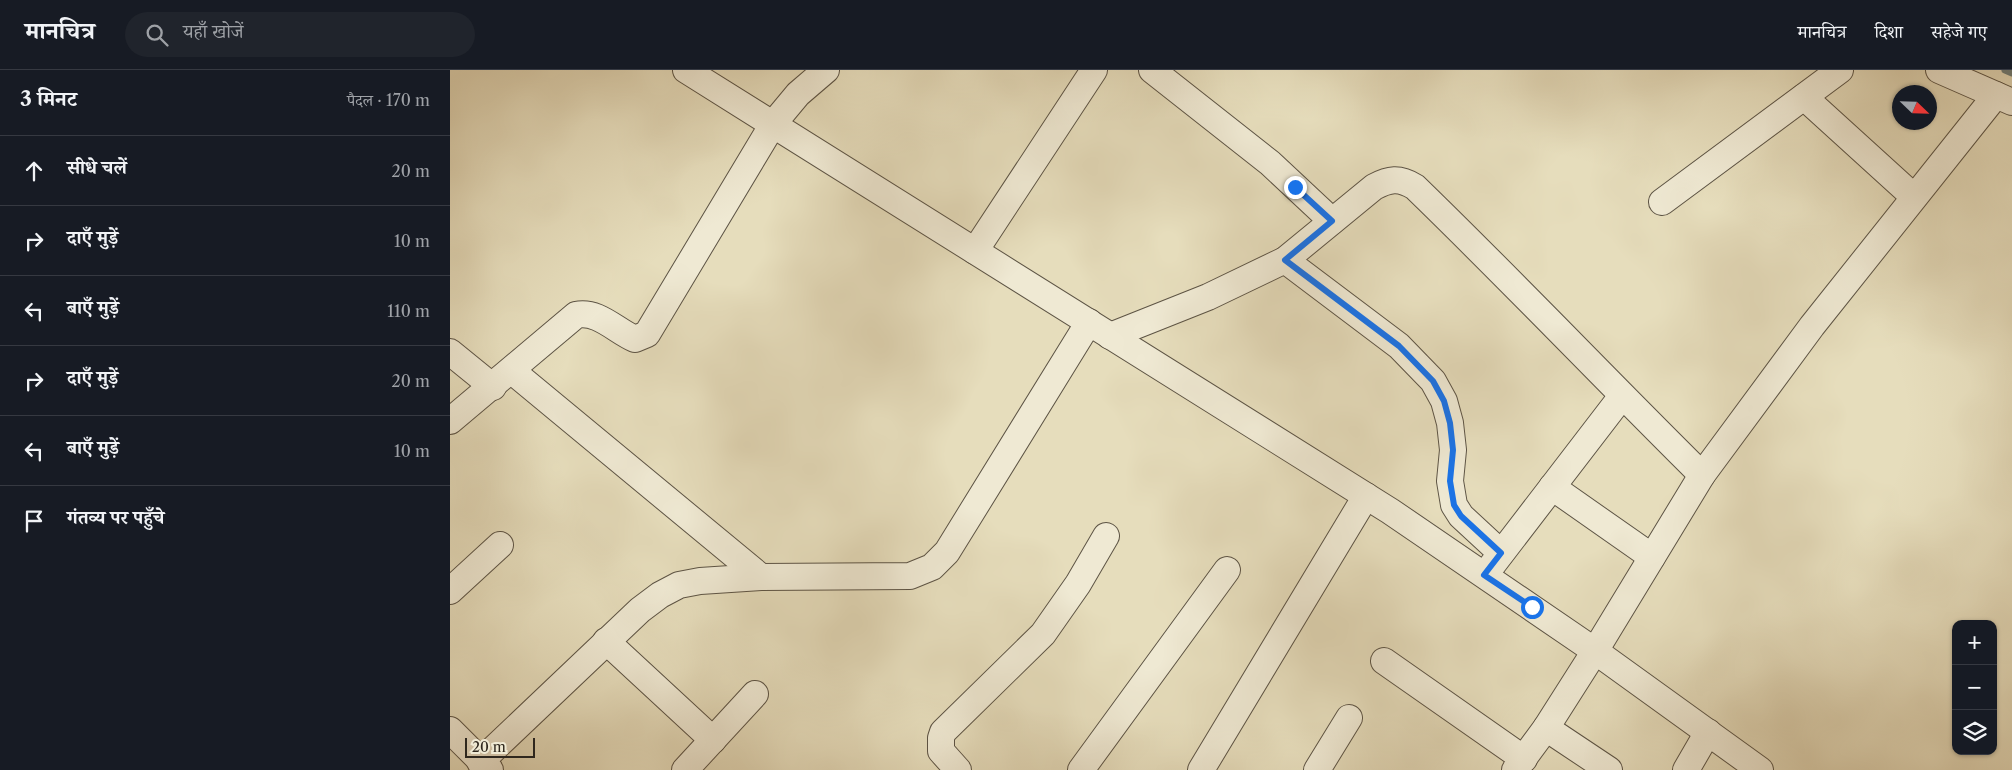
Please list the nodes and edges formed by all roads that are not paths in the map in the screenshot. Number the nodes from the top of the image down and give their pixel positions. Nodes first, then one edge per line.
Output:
1 (686, 70) edge
2 (826, 70) edge
3 (1094, 70) edge
4 (1152, 70) edge
5 (1840, 70) edge
6 (1939, 70) edge
7 (1804, 97) junction
8 (2004, 99) edge
9 (773, 124) junction
10 (1914, 197) junction
11 (1662, 202) dead end
12 (1332, 221) junction
13 (974, 251) junction
14 (1285, 260) junction
15 (1099, 329) junction
16 (450, 352) edge
17 (502, 379) junction
18 (1622, 396) junction
19 (450, 421) edge
20 (1702, 475) junction
21 (1552, 487) junction
22 (1366, 496) junction
23 (1106, 536) dead end
24 (500, 545) dead end
25 (1501, 553) junction
26 (1652, 557) junction
27 (1227, 570) dead end
28 (1484, 575) junction
29 (761, 577) junction
30 (450, 591) edge
31 (606, 641) junction
32 (1595, 651) junction
33 (1384, 661) dead end
34 (755, 694) dead end
35 (1349, 718) dead end
36 (1546, 728) junction
37 (450, 730) edge
38 (1708, 732) junction
39 (713, 740) junction
40 (1520, 764) edge
41 (485, 766) edge
42 (685, 770) edge
43 (958, 770) edge
44 (1081, 770) edge
45 (1201, 770) edge
46 (1317, 770) edge
47 (1609, 770) edge
48 (1686, 770) edge
49 (1760, 770) edge

1 - 9 street
2 - 9 street
3 - 13 street
4 - 12 street
5 - 7 street
6 - 8 street
7 - 10 street
7 - 11 street
8 - 10 street
9 - 13 street
9 - 17 street
10 - 20 street
12 - 14 street
12 - 18 street
13 - 15 street
14 - 15 street
14 - 25 street
15 - 22 street
15 - 29 street
16 - 17 street
17 - 19 street
17 - 29 street
18 - 20 street
18 - 21 street
20 - 26 street
21 - 25 street
21 - 26 street
22 - 28 street
22 - 45 street
23 - 43 street
24 - 30 street
25 - 28 street
26 - 32 street
27 - 44 street
28 - 32 street
29 - 31 street
31 - 39 street
31 - 41 street
32 - 36 street
32 - 38 street
33 - 40 street
34 - 39 street
35 - 46 street
36 - 40 street
36 - 47 street
37 - 41 street
38 - 48 street
38 - 49 street
39 - 42 street

